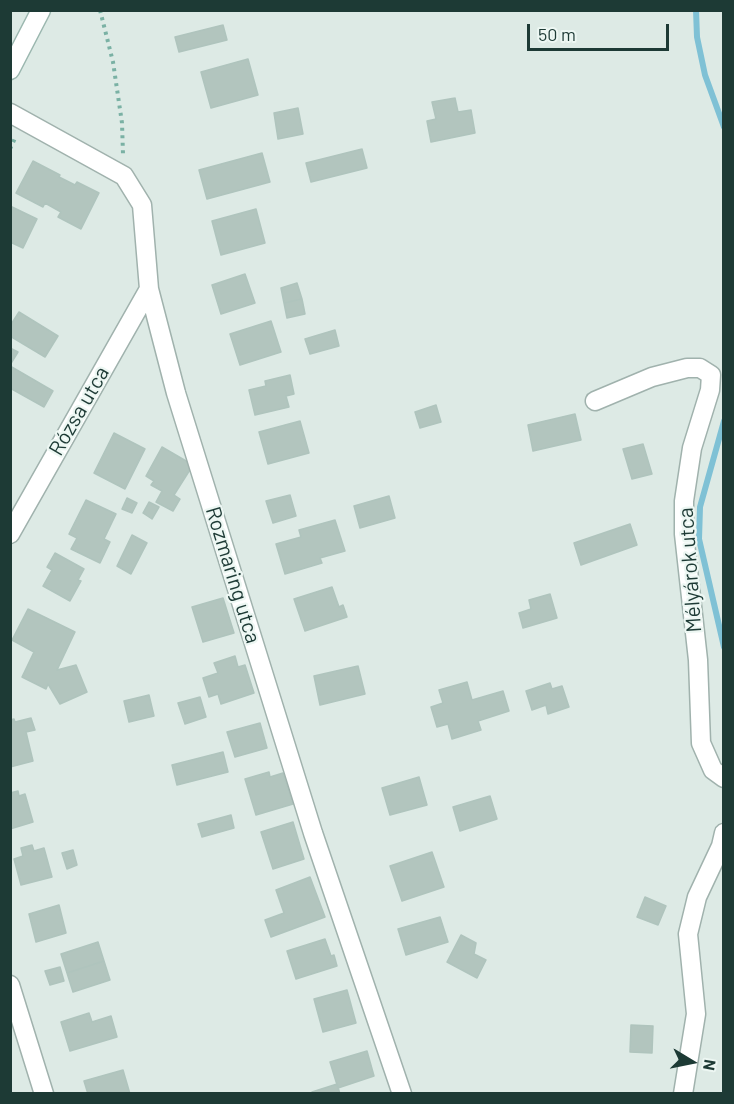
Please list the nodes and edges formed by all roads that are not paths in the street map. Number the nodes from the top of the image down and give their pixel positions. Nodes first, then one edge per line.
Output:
1 (41, 10) edge
2 (10, 70) edge
3 (10, 113) edge
4 (149, 289) junction
5 (595, 401) dead end
6 (10, 534) edge
7 (723, 778) edge
8 (722, 842) edge
9 (10, 985) edge
10 (45, 1094) edge
11 (402, 1094) edge
12 (684, 1094) edge

1 - 2 street
3 - 4 street, Rozmaring utca
4 - 6 street, Rózsa utca
4 - 11 street, Rozmaring utca
5 - 7 street, Mélyárok utca
8 - 12 street
9 - 10 street

